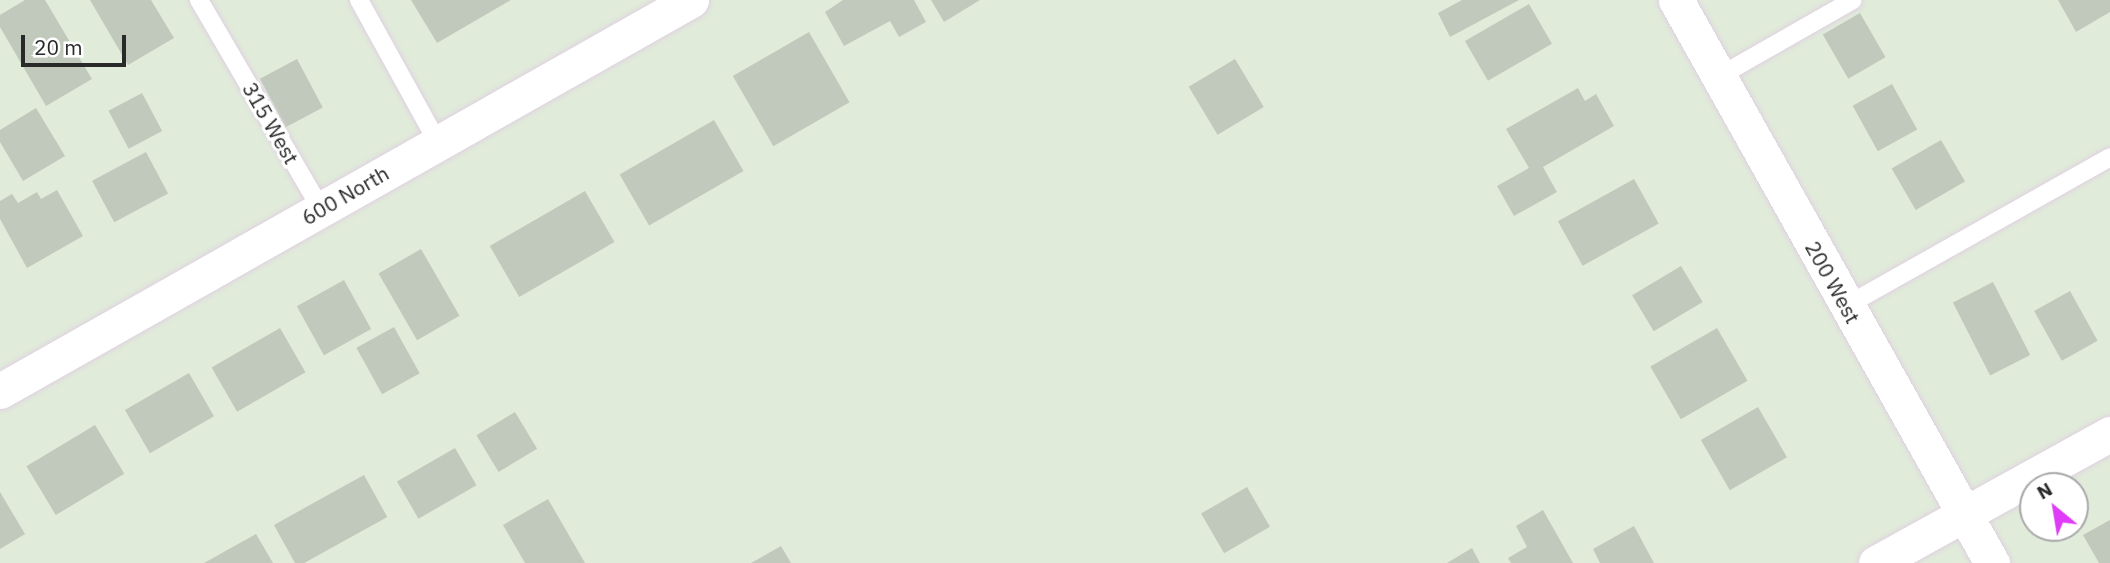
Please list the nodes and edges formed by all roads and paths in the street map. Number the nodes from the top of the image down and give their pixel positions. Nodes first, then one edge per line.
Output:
1 (199, 0) edge
2 (359, 0) edge
3 (691, 0) edge
4 (1676, 0) edge
5 (1853, 0) edge
6 (1718, 78) junction
7 (438, 143) junction
8 (2110, 157) edge
9 (321, 209) junction
10 (1846, 306) junction
11 (0, 391) edge
12 (2110, 434) edge
13 (1965, 514) junction
14 (1876, 563) edge
15 (1992, 563) edge

1 - 9 lane, 315 West
2 - 7 lane
3 - 7 street, 600 North
4 - 6 street, 200 West
5 - 6 lane
6 - 10 street, 200 West
7 - 9 street, 600 North
8 - 10 lane
9 - 11 street, 600 North
10 - 13 street, 200 West
12 - 13 street
13 - 14 street
13 - 15 street, 200 West

